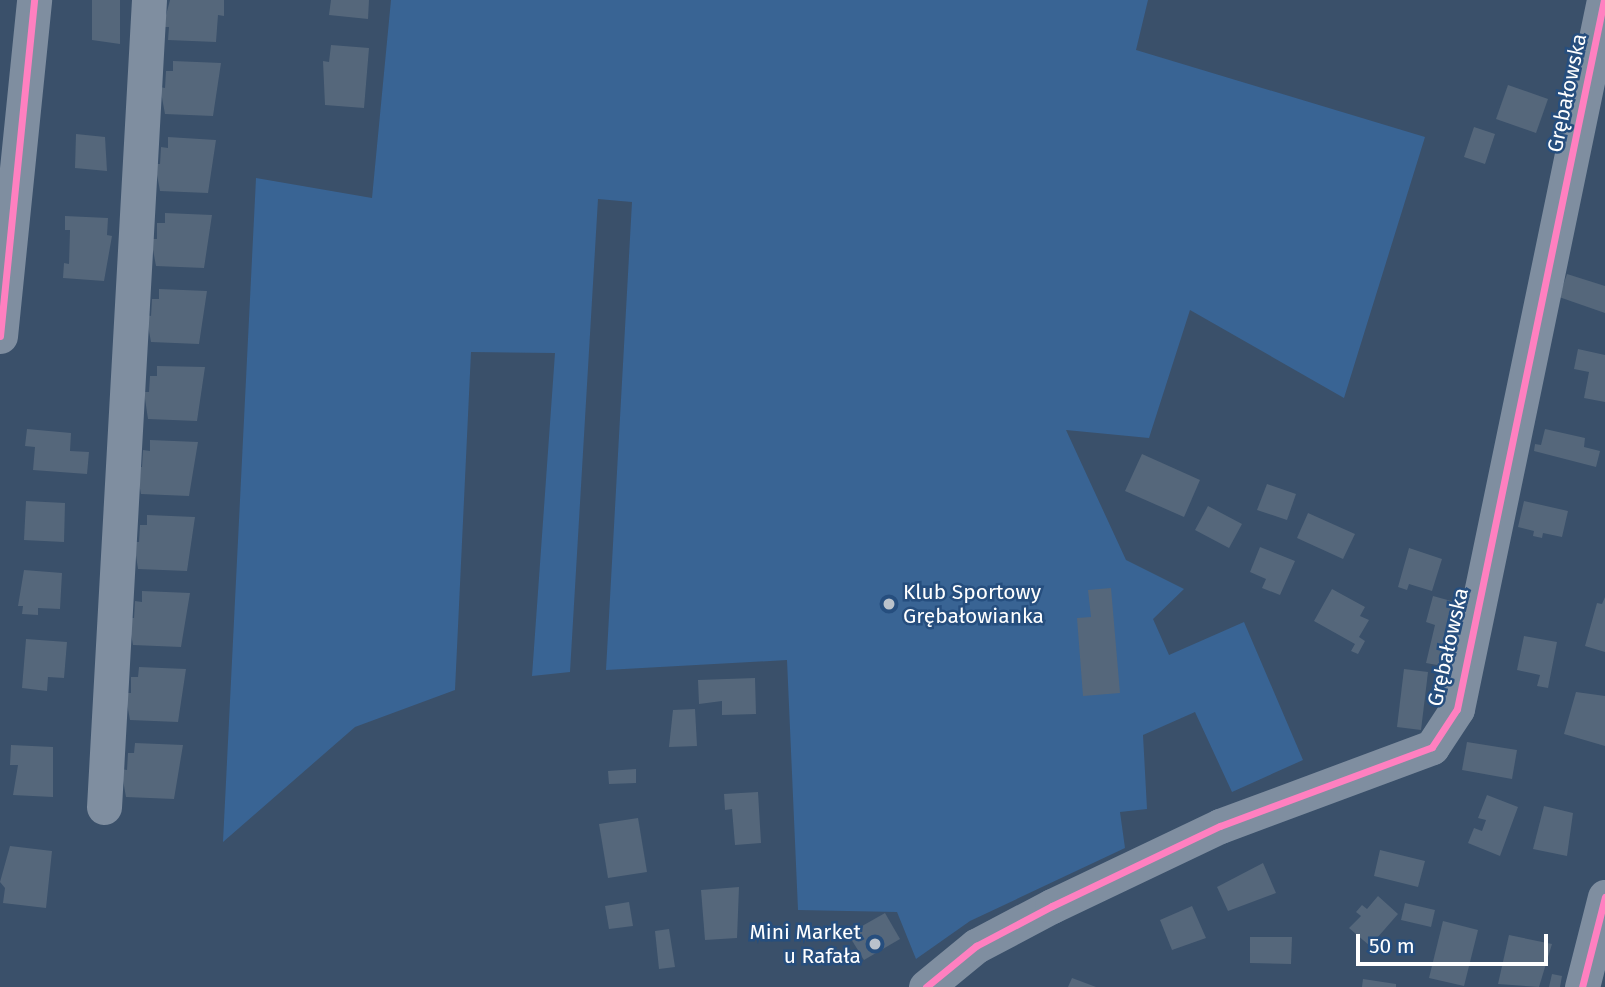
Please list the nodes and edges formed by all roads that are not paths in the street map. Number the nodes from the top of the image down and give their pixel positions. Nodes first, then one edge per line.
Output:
1 (34, 0) edge
2 (149, 0) edge
3 (1604, 0) edge
4 (0, 336) edge
5 (104, 807) dead end
6 (1605, 897) edge
7 (926, 987) edge
8 (1581, 987) edge

1 - 4 street
2 - 5 street
3 - 7 street, Grębałowska
6 - 8 street

